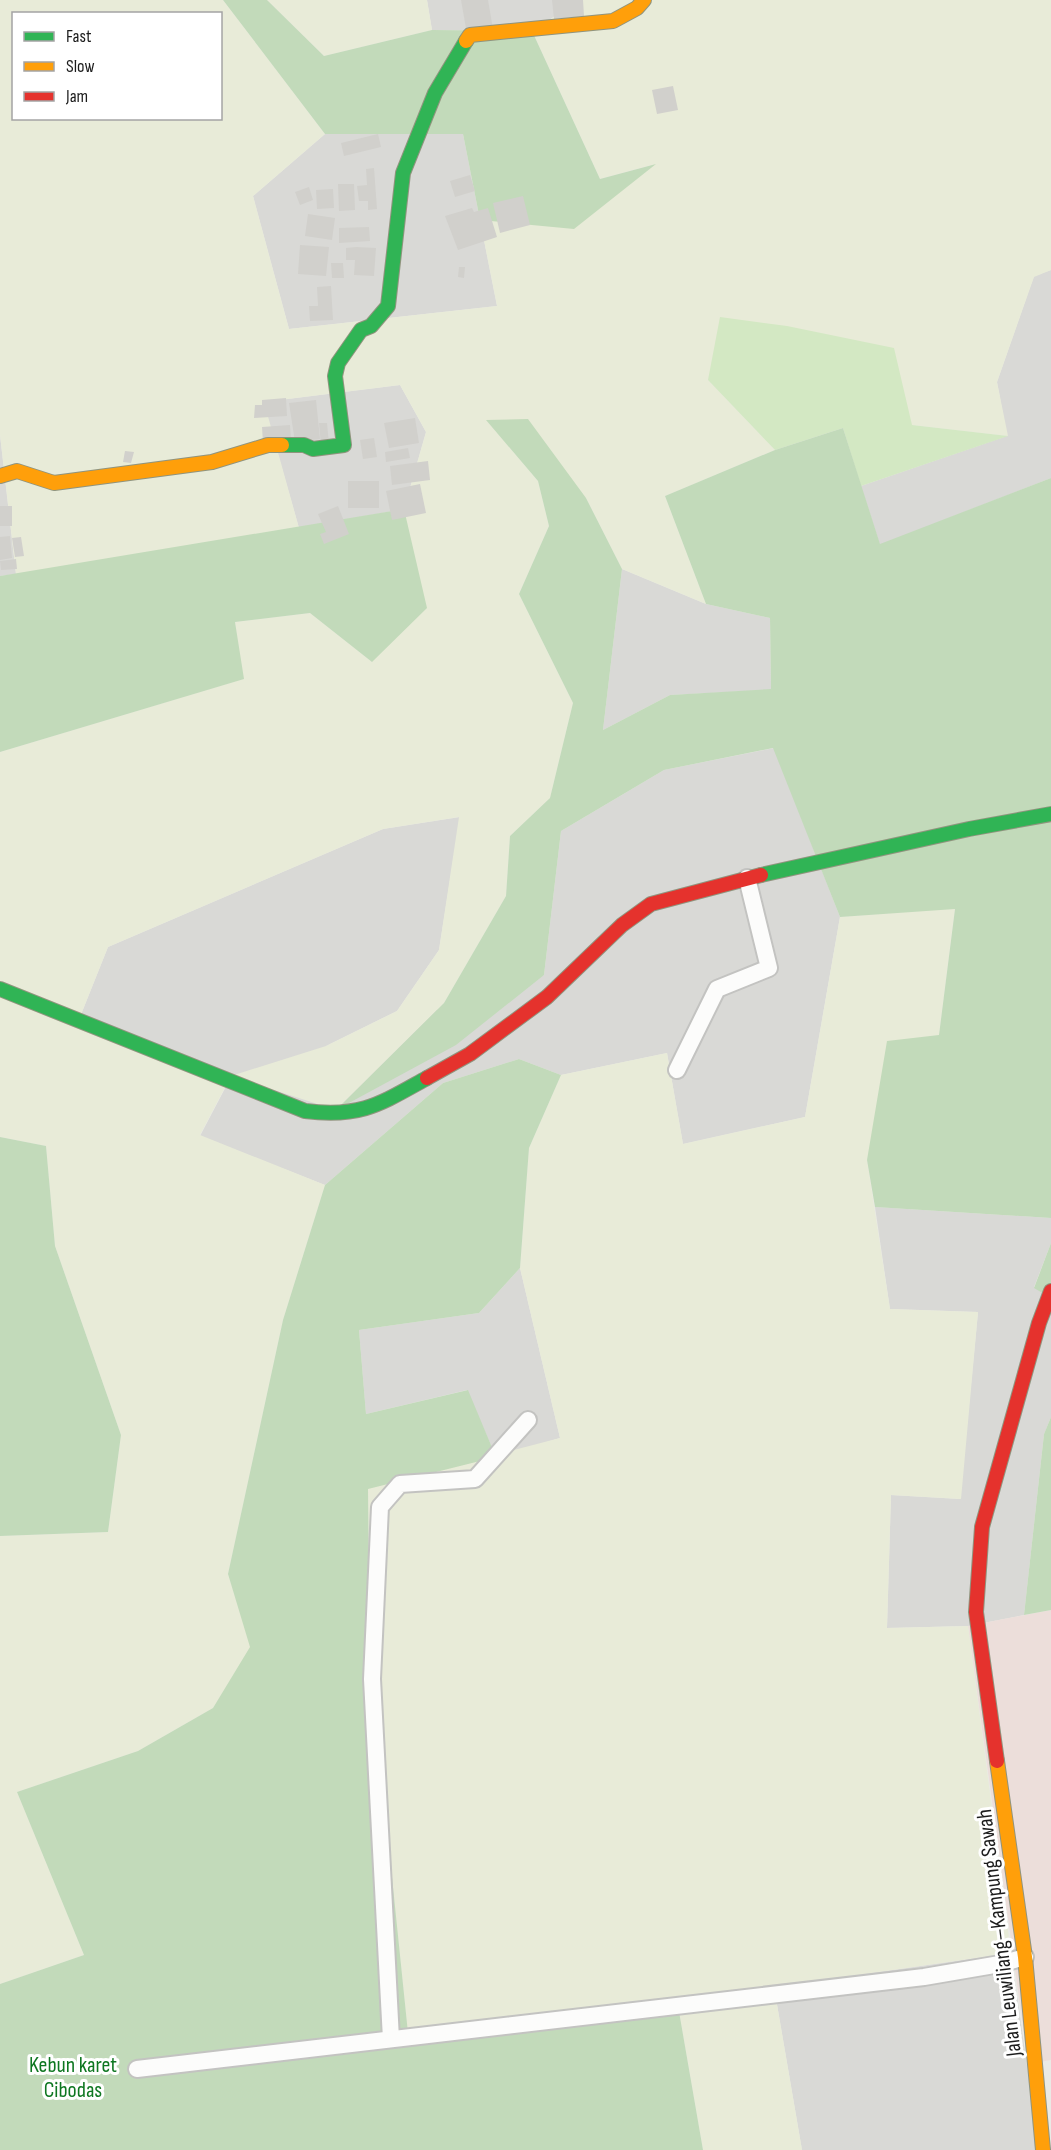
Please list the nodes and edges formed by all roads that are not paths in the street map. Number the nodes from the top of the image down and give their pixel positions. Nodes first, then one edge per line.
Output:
1 (644, 0) edge
2 (0, 476) edge
3 (1051, 814) edge
4 (747, 878) junction
5 (0, 989) edge
6 (676, 1070) dead end
7 (1051, 1292) edge
8 (528, 1420) dead end
9 (1025, 1957) junction
10 (391, 2039) junction
11 (1043, 2068) edge
12 (137, 2069) dead end
13 (1043, 2150) edge

1 - 2 street
3 - 4 street
4 - 5 street
4 - 6 street
7 - 9 street, Jalan Leuwiliang–Kampung Sawah
8 - 10 street
9 - 10 street
9 - 11 street, Jalan Leuwiliang–Kampung Sawah
10 - 12 street
11 - 13 street, Jalan Leuwiliang–Kampung Sawah

